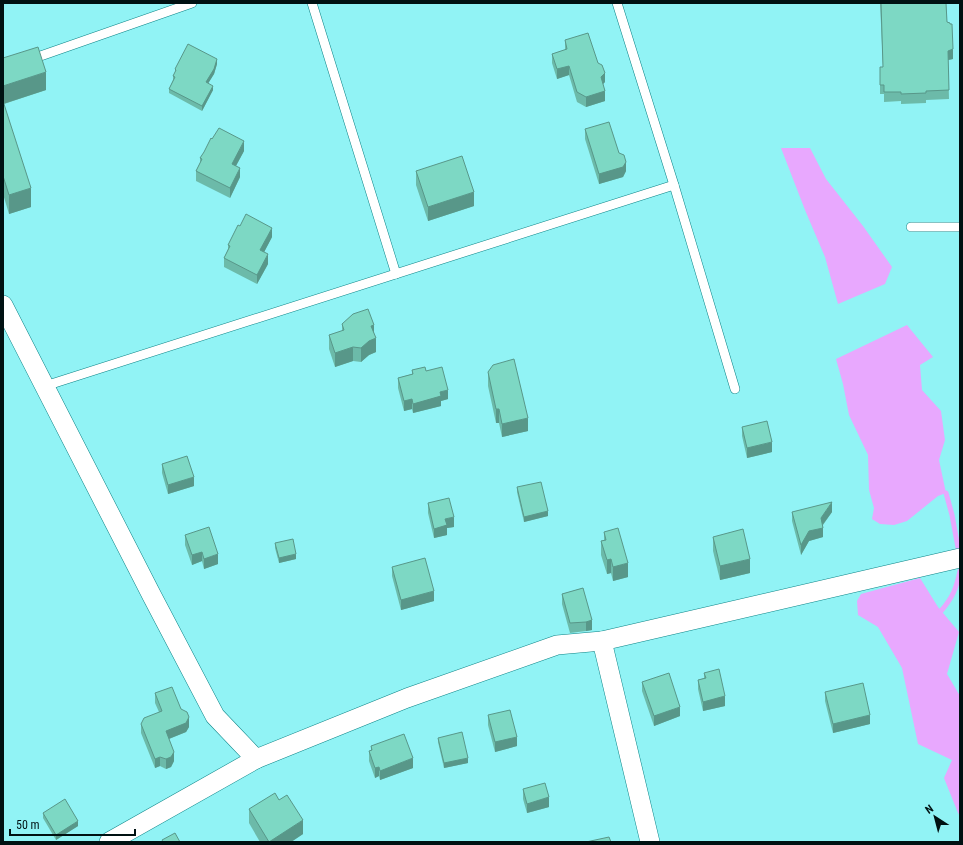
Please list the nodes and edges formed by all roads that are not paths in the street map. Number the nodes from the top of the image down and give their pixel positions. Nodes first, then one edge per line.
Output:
1 (192, 3) edge
2 (312, 3) edge
3 (617, 3) edge
4 (18, 64) edge
5 (674, 185) junction
6 (960, 226) edge
7 (911, 227) dead end
8 (396, 274) junction
9 (3, 305) edge
10 (45, 386) junction
11 (735, 389) dead end
12 (960, 558) edge
13 (602, 641) junction
14 (256, 759) junction
15 (109, 842) edge
16 (650, 842) edge

1 - 4 lane
2 - 8 lane
3 - 5 lane
5 - 8 lane
5 - 11 lane
6 - 7 lane
8 - 10 lane
9 - 10 street
10 - 14 street
12 - 13 street
13 - 14 street
13 - 16 street
14 - 15 street

